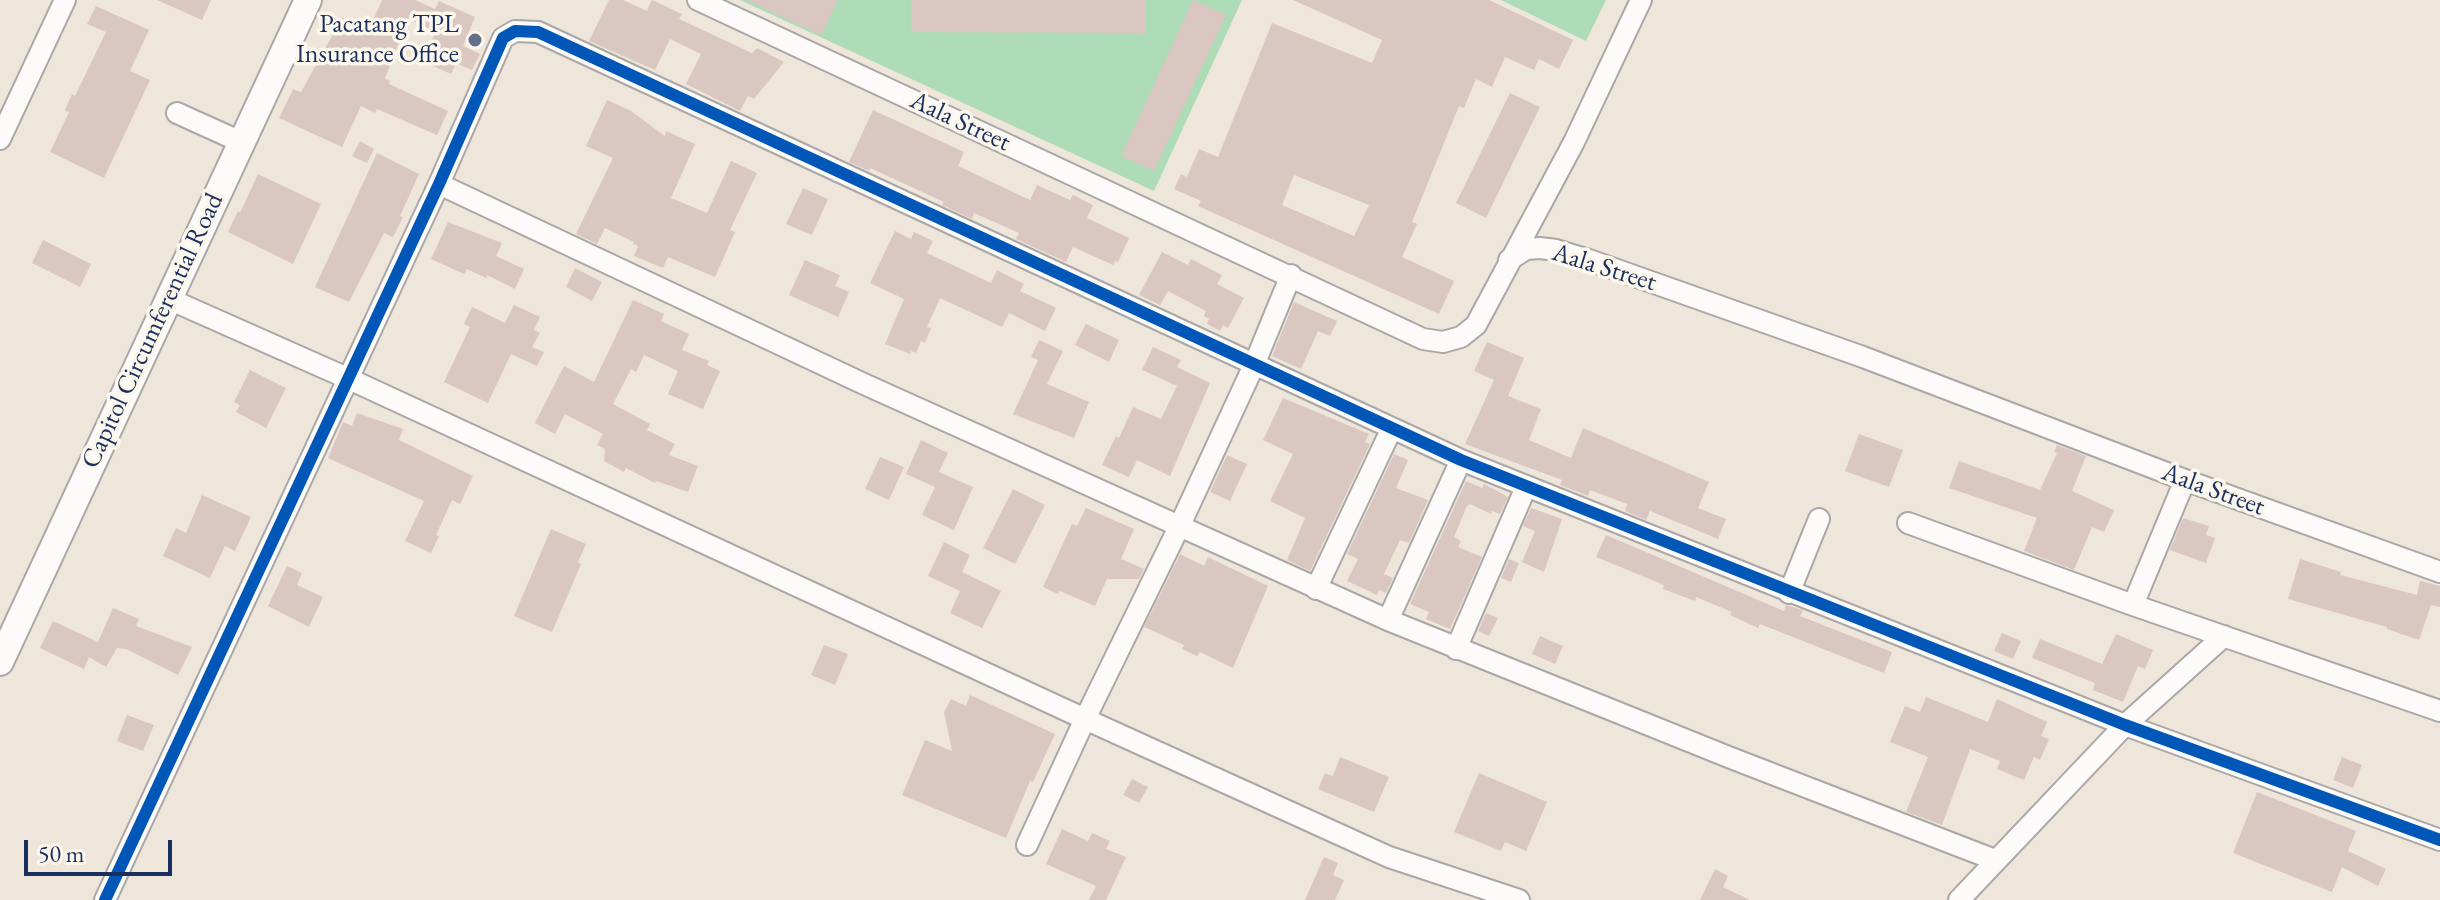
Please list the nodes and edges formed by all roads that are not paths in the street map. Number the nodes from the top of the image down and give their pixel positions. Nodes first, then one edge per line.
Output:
1 (308, 0) edge
2 (1641, 0) edge
3 (702, 1) edge
4 (59, 2) edge
5 (177, 113) dead end
6 (0, 139) edge
7 (241, 142) junction
8 (439, 184) junction
9 (1509, 260) junction
10 (1291, 275) junction
11 (169, 299) junction
12 (1254, 365) junction
13 (347, 378) junction
14 (1391, 430) junction
15 (1461, 460) junction
16 (2185, 480) junction
17 (1526, 487) junction
18 (1819, 519) dead end
19 (1908, 523) dead end
20 (1180, 525) junction
21 (2440, 572) edge
22 (1316, 589) junction
23 (1789, 593) junction
24 (2133, 605) junction
25 (1388, 620) junction
26 (2224, 636) junction
27 (1456, 649) junction
28 (0, 662) edge
29 (2440, 711) edge
30 (1085, 719) junction
31 (2125, 725) junction
32 (2440, 840) edge
33 (1027, 845) dead end
34 (1995, 860) junction
35 (105, 900) edge
36 (1519, 900) edge
37 (1959, 900) edge

1 - 7 main road, Capitol Circumferential Road
2 - 9 street
3 - 10 street, Aala Street
4 - 6 street
5 - 7 street
7 - 11 main road, Capitol Circumferential Road
8 - 12 street
8 - 13 street
8 - 20 street
9 - 10 street, Aala Street
9 - 16 street, Aala Street
10 - 12 street
11 - 13 street
11 - 28 main road, Capitol Circumferential Road
12 - 14 street
12 - 20 street
13 - 30 street
13 - 35 street
14 - 15 street
14 - 22 street
15 - 17 street
15 - 25 street
16 - 21 street, Aala Street
16 - 24 street
17 - 23 street
17 - 27 street
18 - 23 street
19 - 24 street
20 - 22 street
20 - 30 street
22 - 25 street
23 - 31 street
24 - 26 street
25 - 27 street
26 - 29 street
26 - 31 street
27 - 34 street
30 - 33 street
30 - 36 street
31 - 32 street
31 - 34 street
34 - 37 street

